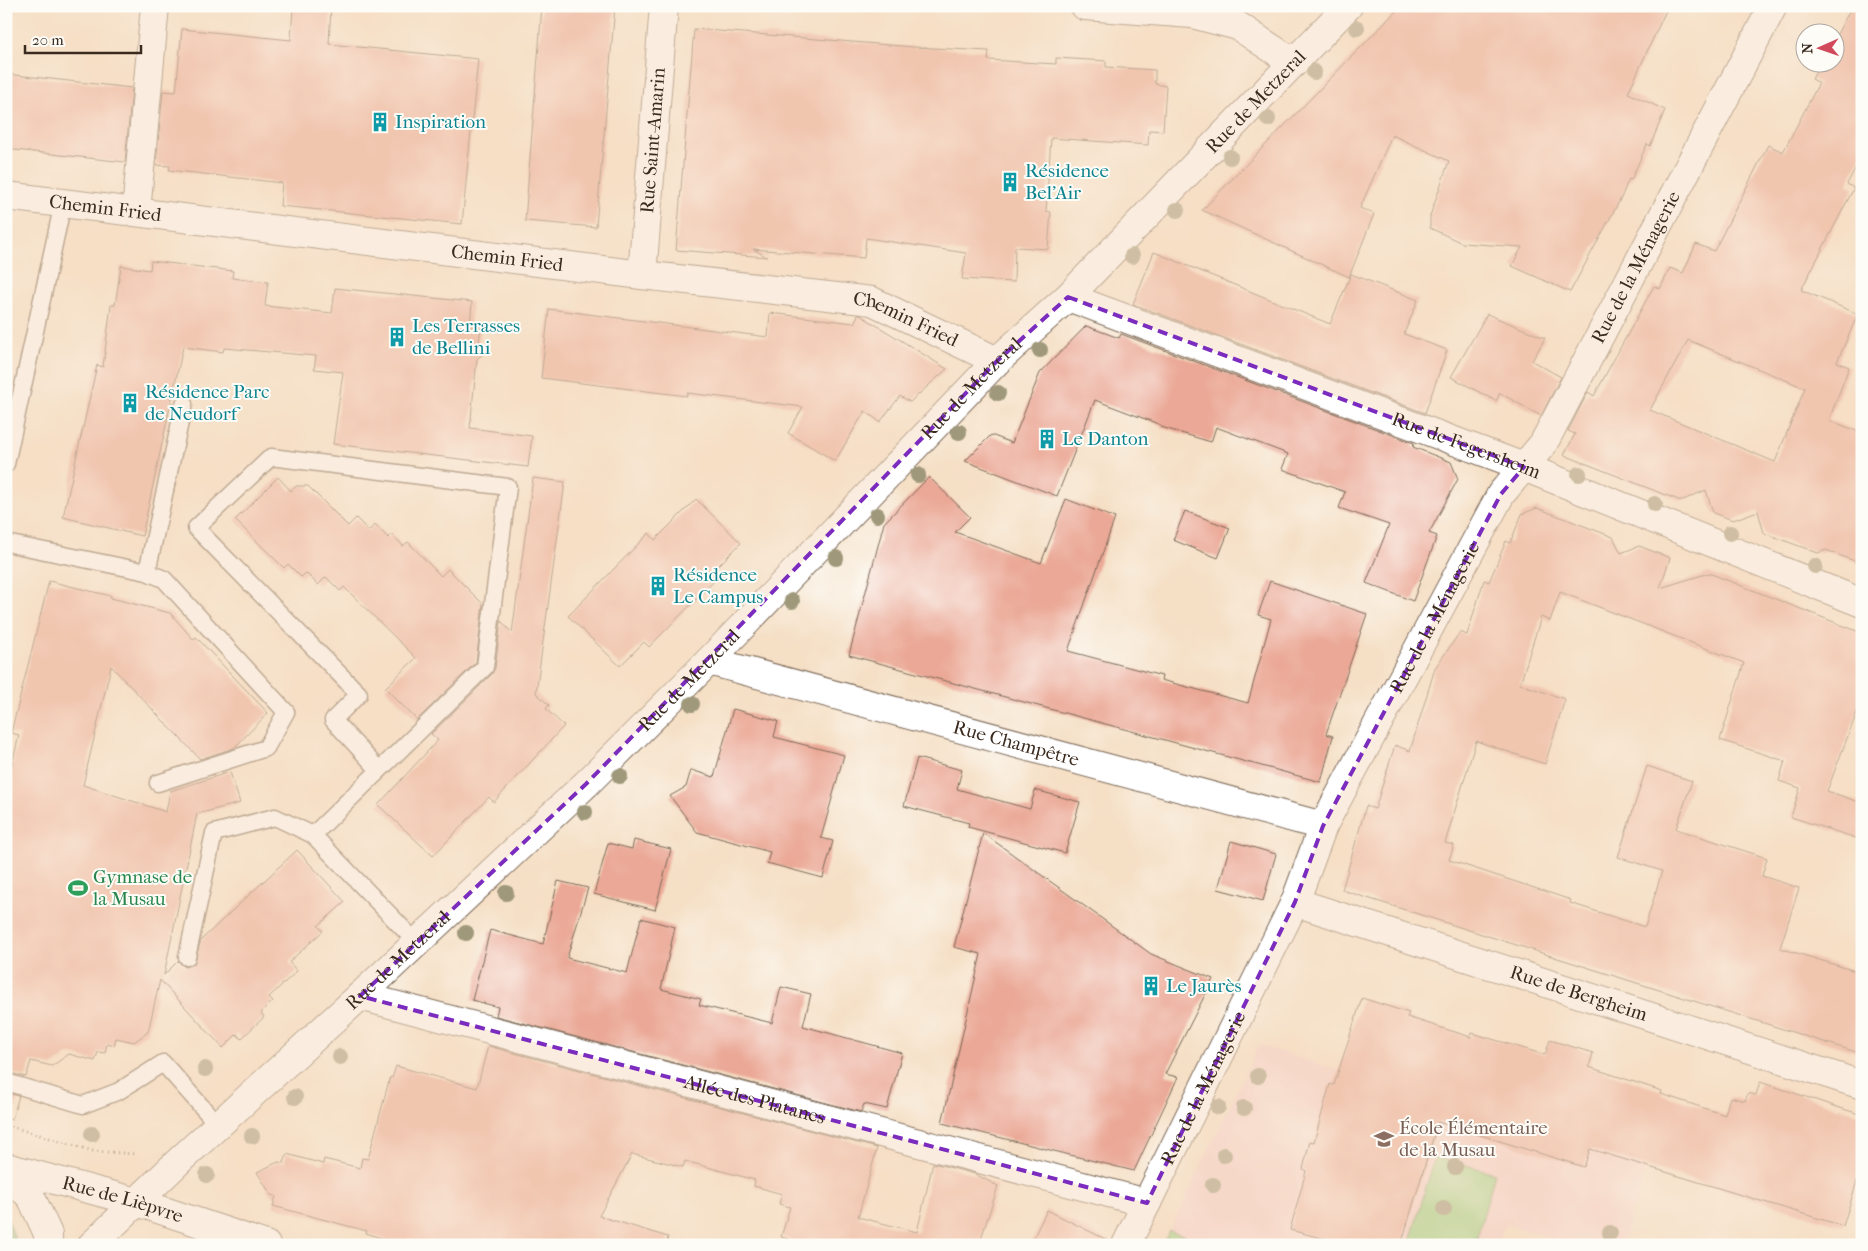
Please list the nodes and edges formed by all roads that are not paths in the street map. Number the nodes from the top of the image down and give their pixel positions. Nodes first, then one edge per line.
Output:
1 (155, 6) edge
2 (664, 6) edge
3 (1085, 6) edge
4 (1348, 6) edge
5 (1773, 6) edge
6 (1294, 63) junction
7 (6, 196) edge
8 (63, 203) junction
9 (136, 212) junction
10 (642, 275) junction
11 (1068, 297) junction
12 (996, 361) junction
13 (184, 404) dead end
14 (6, 464) edge
15 (1524, 467) junction
16 (6, 543) edge
17 (147, 572) junction
18 (1862, 603) edge
19 (709, 661) junction
20 (379, 770) junction
21 (158, 783) dead end
22 (1323, 826) junction
23 (313, 835) junction
24 (1295, 902) junction
25 (417, 943) junction
26 (187, 957) dead end
27 (360, 996) junction
28 (6, 1082) edge
29 (1862, 1085) edge
30 (218, 1126) junction
31 (6, 1167) edge
32 (6, 1174) edge
33 (137, 1202) junction
34 (1147, 1203) junction
35 (48, 1245) edge
36 (92, 1245) edge
37 (266, 1245) edge
38 (1126, 1245) edge

1 - 9 street
2 - 10 street, Rue Saint-Amarin
3 - 6 street
4 - 6 street, Rue de Metzeral
5 - 15 street, Rue de la Ménagerie
6 - 11 street, Rue de Metzeral
7 - 8 street, Chemin Fried
8 - 9 street, Chemin Fried
8 - 14 lane
9 - 10 street, Chemin Fried
10 - 12 street, Chemin Fried
11 - 12 street, Rue de Metzeral
11 - 15 street, Rue de Fegersheim
12 - 19 street, Rue de Metzeral
13 - 17 lane
15 - 18 street, Rue de Fegersheim
15 - 22 street, Rue de la Ménagerie
16 - 17 lane
17 - 21 lane
19 - 22 street, Rue Champêtre
19 - 25 street, Rue de Metzeral
20 - 20 lane
20 - 23 lane
22 - 24 street, Rue de la Ménagerie
23 - 25 lane
23 - 26 lane
24 - 29 street, Rue de Bergheim
24 - 34 street, Rue de la Ménagerie
25 - 27 street, Rue de Metzeral
27 - 30 street, Rue de Metzeral
27 - 34 street, Allée des Platanes
28 - 30 lane
30 - 33 street, Rue de Metzeral
31 - 33 street, Rue de Lièpvre
32 - 35 street, Rue de Lièpvre
33 - 36 street, Rue de Metzeral
33 - 37 street, Rue de Lièpvre
34 - 38 street, Rue de la Ménagerie

